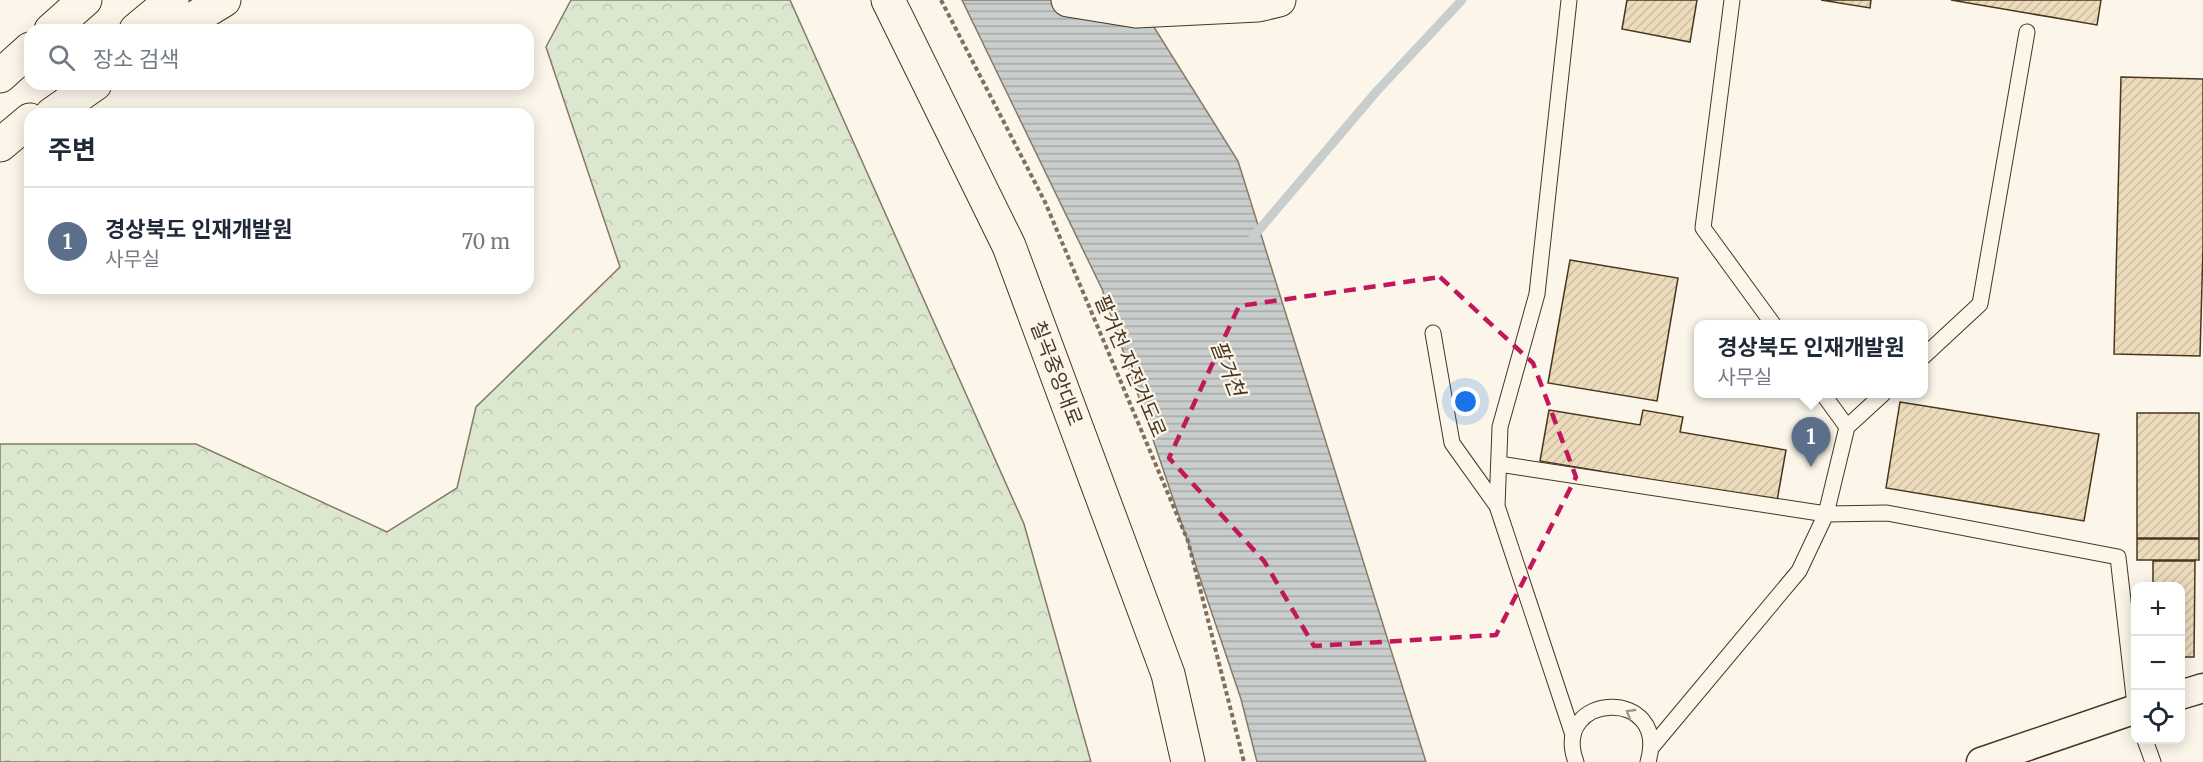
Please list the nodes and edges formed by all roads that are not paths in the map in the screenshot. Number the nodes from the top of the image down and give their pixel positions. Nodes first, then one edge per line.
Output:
1 (85, 0) edge
2 (172, 0) edge
3 (224, 0) edge
4 (888, 0) edge
5 (1068, 0) edge
6 (1279, 0) edge
7 (1569, 0) edge
8 (1732, 0) edge
9 (58, 24) edge
10 (143, 24) edge
11 (185, 24) edge
12 (2027, 32) dead end
13 (24, 54) edge
14 (0, 76) edge
15 (64, 90) edge
16 (86, 90) edge
17 (43, 108) edge
18 (61, 108) edge
19 (24, 126) edge
20 (24, 133) edge
21 (0, 148) edge
22 (1770, 320) edge
23 (1433, 333) dead end
24 (1928, 351) edge
25 (1827, 398) edge
26 (1878, 398) edge
27 (1847, 427) junction
28 (1499, 464) junction
29 (1497, 506) junction
30 (1826, 514) junction
31 (2203, 688) edge
32 (2133, 690) edge
33 (2185, 694) edge
34 (2131, 712) edge
35 (1573, 735) junction
36 (2146, 744) edge
37 (1649, 755) edge
38 (1188, 762) edge
39 (1576, 762) edge
40 (1982, 762) edge
41 (2153, 762) edge

1 - 9 main road
2 - 10 main road
3 - 11 main road
4 - 38 main road, 칠곡중앙대로
5 - 6 main road
7 - 28 lane
8 - 22 lane
12 - 24 lane
13 - 14 main road
15 - 17 main road
16 - 18 main road
19 - 21 main road
20 - 21 main road
23 - 29 lane
25 - 27 lane
26 - 27 lane
27 - 30 lane
28 - 29 lane
28 - 30 lane
29 - 35 lane
30 - 32 lane
30 - 37 lane
31 - 33 street
34 - 40 street
37 -> 35 lane
35 - 39 lane
36 - 41 lane

